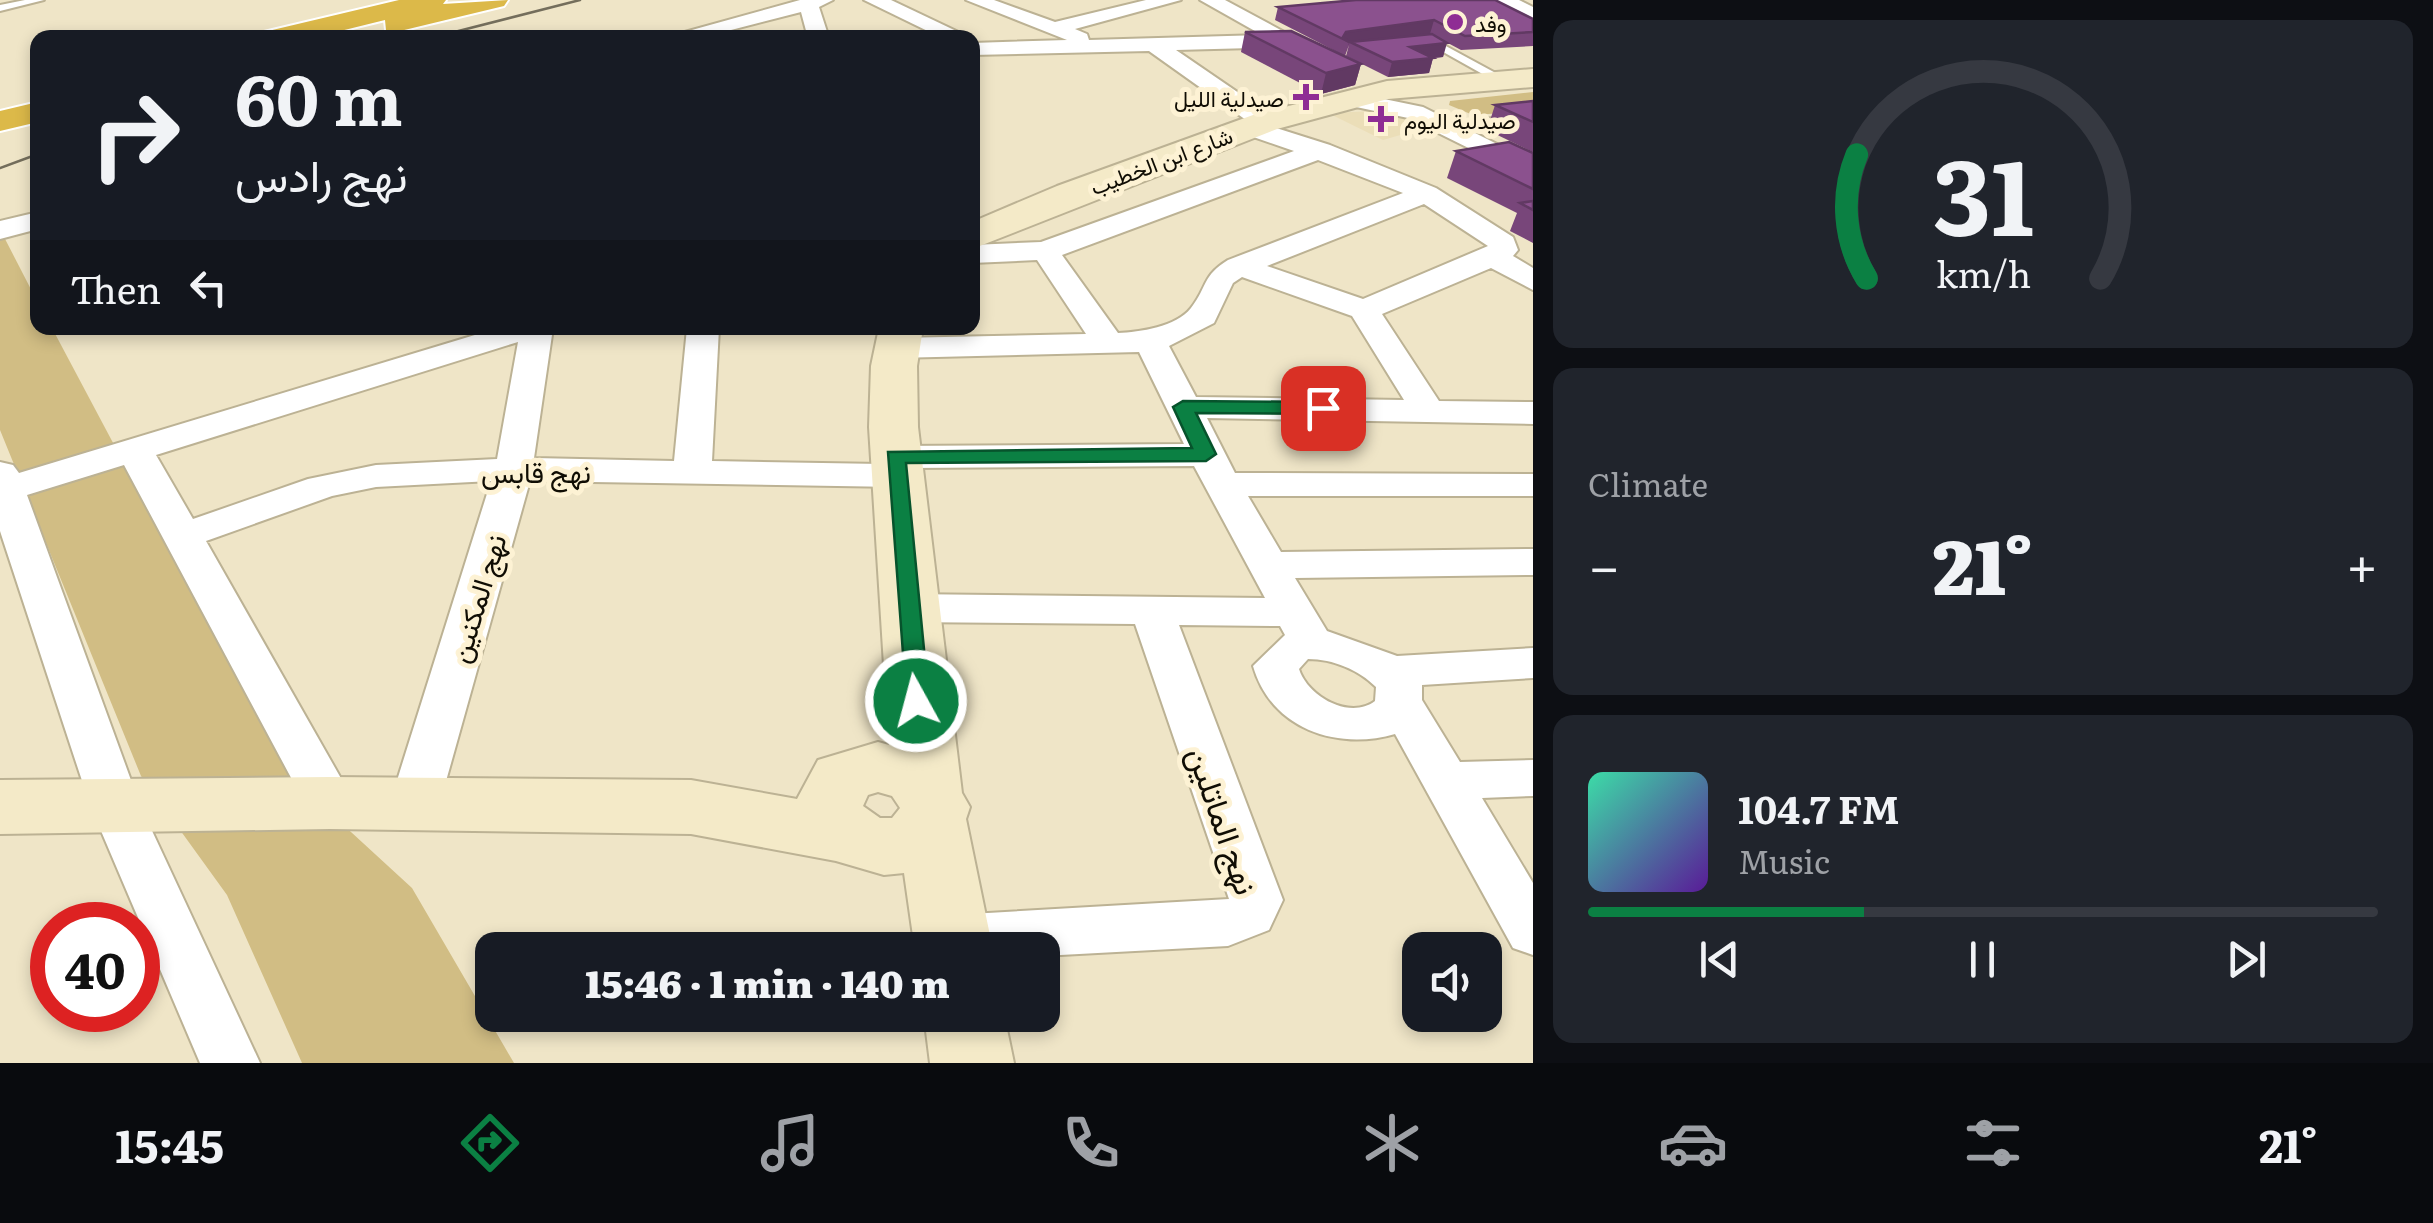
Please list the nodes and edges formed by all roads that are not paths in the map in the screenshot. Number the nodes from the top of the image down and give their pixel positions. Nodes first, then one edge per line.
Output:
1 (39, 0) edge
2 (432, 0) edge
3 (494, 0) edge
4 (874, 0) edge
5 (1172, 0) edge
6 (1210, 0) edge
7 (1504, 0) edge
8 (988, 1) edge
9 (816, 2) edge
10 (0, 8) edge
11 (1274, 10) dead end
12 (1237, 13) junction
13 (1533, 15) edge
14 (1054, 28) junction
15 (307, 30) edge
16 (372, 30) edge
17 (706, 30) edge
18 (818, 30) edge
19 (943, 30) edge
20 (1154, 44) junction
21 (1398, 45) edge
22 (980, 46) edge
23 (1102, 46) junction
24 (1533, 78) edge
25 (1498, 79) junction
26 (30, 96) edge
27 (1402, 96) junction
28 (0, 102) edge
29 (30, 114) edge
30 (1533, 117) edge
31 (0, 121) edge
32 (1484, 123) dead end
33 (1256, 124) junction
34 (1321, 150) junction
35 (1533, 172) edge
36 (1426, 194) junction
37 (30, 222) edge
38 (0, 230) edge
39 (980, 233) edge
40 (1496, 247) junction
41 (1045, 251) junction
42 (980, 254) edge
43 (1239, 266) junction
44 (1533, 281) edge
45 (1364, 310) junction
46 (510, 335) edge
47 (532, 335) edge
48 (702, 335) edge
49 (898, 338) edge
50 (1151, 342) junction
51 (1109, 343) junction
52 (1183, 407) junction
53 (1428, 409) junction
54 (1533, 413) edge
55 (135, 450) junction
56 (896, 466) junction
57 (514, 469) junction
58 (1214, 469) junction
59 (692, 474) junction
60 (3, 481) edge
61 (1533, 486) edge
62 (185, 535) junction
63 (1533, 562) edge
64 (1268, 565) junction
65 (905, 608) junction
66 (1152, 612) junction
67 (1303, 628) junction
68 (1533, 663) edge
69 (1393, 686) junction
70 (916, 701) junction
71 (1533, 778) edge
72 (1448, 780) junction
73 (330, 803) junction
74 (115, 805) junction
75 (414, 806) junction
76 (853, 807) junction
77 (930, 807) junction
78 (0, 808) edge
79 (951, 930) edge
80 (1533, 932) edge
81 (967, 1032) edge
82 (230, 1063) edge
83 (972, 1063) edge

1 - 10 lane
2 - 15 highway
3 - 16 highway
4 - 19 street
5 - 14 street
6 - 12 street
7 - 13 street
8 - 14 street
9 - 17 street
9 - 18 street
11 - 12 street
12 - 20 street
14 - 23 street
20 - 23 street
20 - 33 street
21 - 25 lane
22 - 23 street
24 - 25 street, شارع ابن الخطيب
25 - 27 street, شارع ابن الخطيب
26 - 28 highway
27 - 33 street, شارع ابن الخطيب
27 - 35 street
29 - 31 highway
30 - 32 lane
33 - 34 street
33 - 39 street, شارع ابن الخطيب
34 - 36 street
34 - 41 street
36 - 40 street
36 - 43 street
37 - 38 street
40 - 44 street
40 - 45 street
41 - 42 street
41 - 51 street
43 - 45 street
43 - 50 street
45 - 53 street
46 - 55 street
47 - 57 street, نهج المكنين
48 - 59 street
49 - 51 street
49 - 56 street
50 - 51 street
50 - 52 street
52 - 53 street
52 - 58 street
53 - 54 street
55 - 60 street
55 - 62 street
56 - 58 street, نهج قابس
56 - 59 street, نهج قابس
56 - 65 street
57 - 59 street, نهج قابس
57 - 62 street, نهج قابس
57 - 75 street, نهج المكنين
58 - 61 street, نهج قابس
58 - 64 street
60 - 74 street
62 - 73 street
63 - 64 street
64 - 67 street
65 - 66 street
65 - 70 street
66 - 67 street
66 - 79 street, نهج الماتلين
67 - 69 street
67 - 69 street
68 - 69 street
69 - 72 street
70 - 76 street
70 - 77 street
71 - 72 street
72 - 80 street
73 - 74 street
73 - 75 street
74 - 78 street
74 - 82 street
75 - 76 street
76 - 77 street
76 - 79 street
77 - 79 street
81 - 83 street

